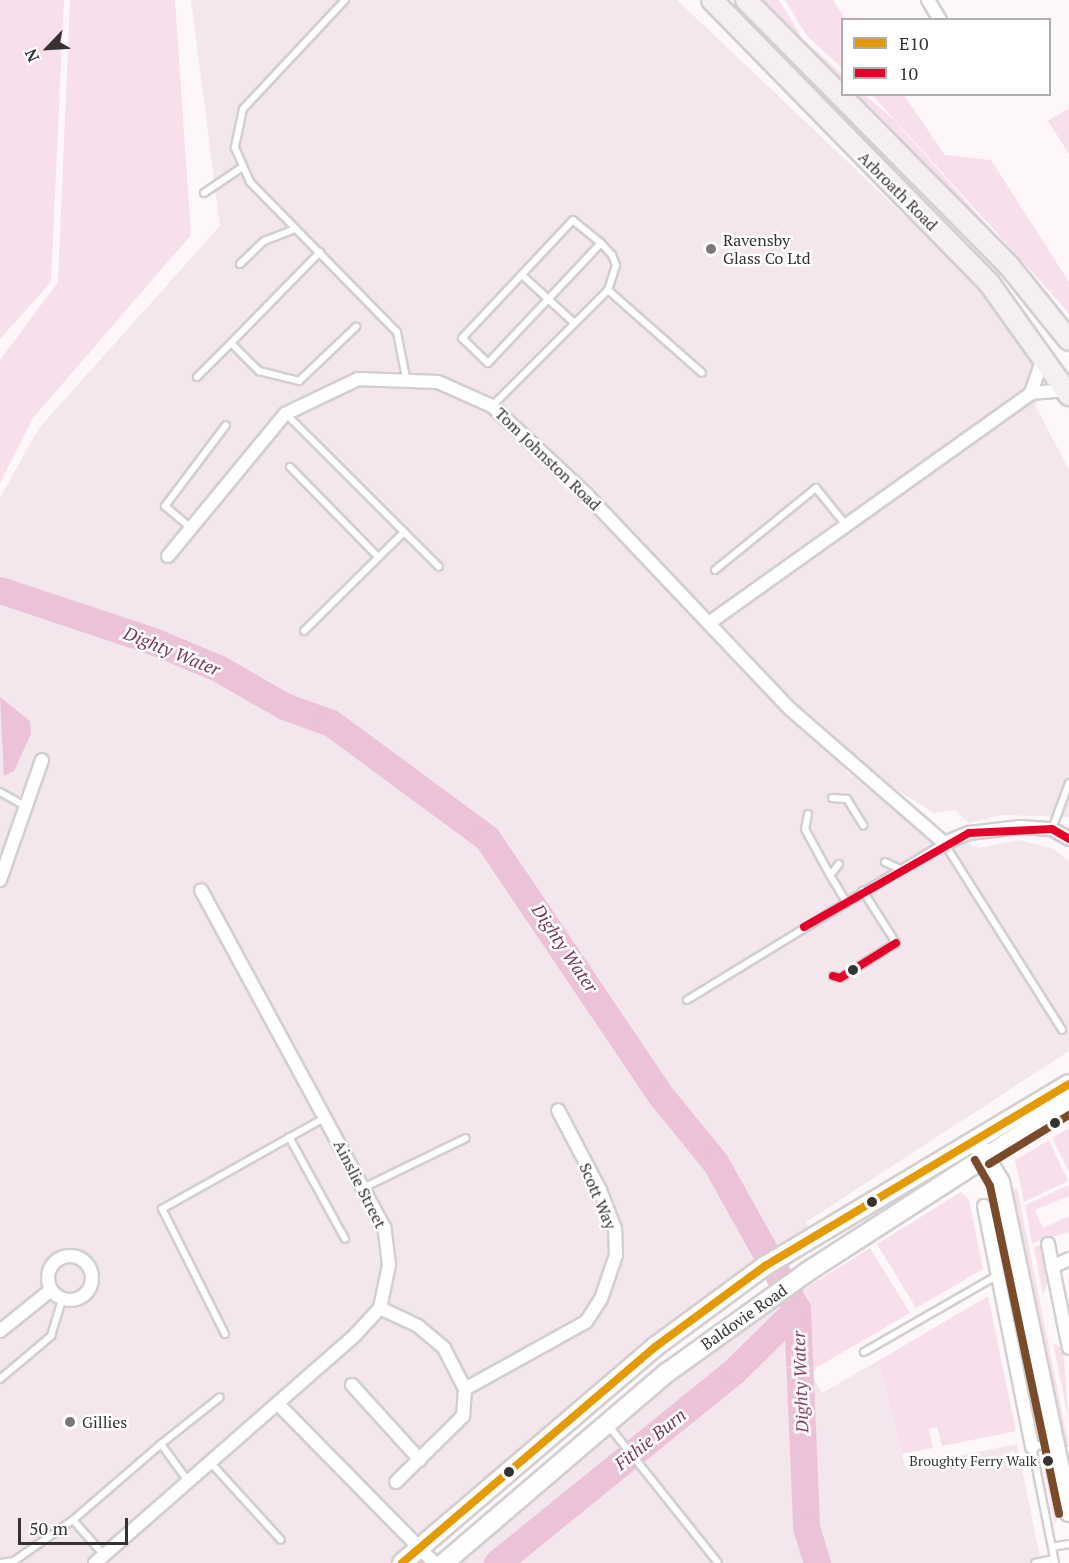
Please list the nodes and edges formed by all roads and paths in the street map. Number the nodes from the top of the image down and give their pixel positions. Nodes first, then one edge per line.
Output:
1 (345, 0) edge
2 (712, 0) edge
3 (746, 0) edge
4 (928, 0) edge
5 (939, 18) edge
6 (240, 168) junction
7 (204, 193) dead end
8 (296, 229) junction
9 (601, 243) junction
10 (320, 252) junction
11 (240, 264) dead end
12 (522, 275) junction
13 (608, 290) junction
14 (549, 300) junction
15 (572, 321) junction
16 (356, 327) dead end
17 (1069, 340) edge
18 (231, 342) junction
19 (1044, 357) junction
20 (702, 373) dead end
21 (197, 377) dead end
22 (406, 378) junction
23 (1031, 393) junction
24 (1068, 393) edge
25 (492, 406) junction
26 (285, 414) junction
27 (226, 425) dead end
28 (290, 466) dead end
29 (846, 525) junction
30 (191, 528) junction
31 (404, 532) junction
32 (168, 556) dead end
33 (378, 557) junction
34 (439, 567) dead end
35 (716, 570) dead end
36 (709, 623) junction
37 (304, 631) dead end
38 (42, 760) dead end
39 (1069, 783) edge
40 (0, 792) edge
41 (832, 798) dead end
42 (25, 806) junction
43 (808, 814) dead end
44 (863, 825) dead end
45 (1052, 829) junction
46 (1069, 839) edge
47 (944, 843) junction
48 (885, 862) dead end
49 (839, 864) dead end
50 (900, 869) junction
51 (830, 875) junction
52 (0, 880) edge
53 (201, 890) dead end
54 (863, 891) junction
55 (845, 900) junction
56 (833, 976) dead end
57 (687, 1000) dead end
58 (1062, 1030) dead end
59 (1069, 1084) edge
60 (1069, 1103) edge
61 (558, 1110) dead end
62 (325, 1117) junction
63 (289, 1137) junction
64 (466, 1138) dead end
65 (980, 1149) junction
66 (363, 1188) junction
67 (984, 1206) dead end
68 (345, 1239) dead end
69 (1048, 1244) dead end
70 (1069, 1259) edge
71 (1052, 1267) junction
72 (1019, 1270) junction
73 (999, 1275) junction
74 (51, 1290) junction
75 (62, 1300) junction
76 (380, 1308) junction
77 (0, 1332) edge
78 (225, 1334) dead end
79 (1069, 1348) edge
80 (864, 1352) dead end
81 (0, 1379) edge
82 (352, 1385) dead end
83 (465, 1389) junction
84 (220, 1397) dead end
85 (278, 1404) junction
86 (606, 1422) junction
87 (1054, 1442) junction
88 (161, 1444) junction
89 (1032, 1447) junction
90 (420, 1460) junction
91 (210, 1462) junction
92 (188, 1482) junction
93 (396, 1482) dead end
94 (1069, 1512) edge
95 (73, 1520) junction
96 (280, 1540) dead end
97 (1069, 1544) edge
98 (422, 1546) junction
99 (1052, 1547) junction
100 (99, 1559) edge
101 (1055, 1561) edge
102 (1, 1563) edge
103 (402, 1563) edge
104 (434, 1563) edge
105 (444, 1563) edge
106 (718, 1563) edge
107 (1035, 1563) edge

1 - 6 lane
2 - 19 main road, Arbroath Road
3 - 17 main road, Arbroath Road
4 - 5 street
6 - 7 lane
6 - 8 lane
8 - 10 lane
8 - 11 lane
9 - 12 lane
9 - 13 lane
9 - 14 lane
10 - 18 lane
10 - 22 lane
12 - 14 lane
12 - 14 lane
13 - 15 lane
13 - 20 lane
14 - 15 lane
15 - 25 lane
16 - 18 lane
18 - 21 lane
19 - 23 street
19 - 24 main road, Arbroath Road
22 - 25 street, Tom Johnston Road
22 - 26 street, Tom Johnston Road
23 - 24 street
23 - 29 street
25 - 36 street, Tom Johnston Road
26 - 30 street, Tom Johnston Road
26 - 31 lane
27 - 30 lane
28 - 33 lane
29 - 35 lane
29 - 36 street
30 - 32 street, Tom Johnston Road
31 - 33 lane
31 - 34 lane
33 - 37 lane
36 - 47 street, Tom Johnston Road
38 - 42 street
39 - 45 lane
40 - 42 lane
41 - 44 lane
42 - 52 street
43 - 51 lane
45 - 46 street
45 - 47 street
47 - 50 lane
47 - 58 lane
48 - 50 lane
49 - 51 lane
50 - 54 lane
51 - 55 lane
53 - 62 street, Ainslie Street
54 - 55 lane
54 - 56 lane
55 - 57 lane
59 - 65 main road, Baldovie Road
60 - 65 main road, Baldovie Road
61 - 83 street, Scott Way
62 - 63 lane
62 - 66 street, Ainslie Street
63 - 68 lane
63 - 78 lane
64 - 66 lane
65 - 72 main road
65 - 86 main road, Baldovie Road
65 - 98 main road, Baldovie Road
66 - 76 street, Ainslie Street
67 - 73 street
69 - 71 street
70 - 71 street
71 - 79 street
72 - 73 street
72 - 87 main road
73 - 80 lane
73 - 89 street
74 - 75 street
74 - 75 street
74 - 77 street
75 - 81 lane
76 - 83 street
76 - 85 street
82 - 90 street
83 - 90 street
84 - 88 lane
85 - 91 street
85 - 98 street
86 - 105 main road, Baldovie Road
86 - 106 lane
87 - 89 lane
87 - 94 main road
88 - 92 lane
88 - 95 lane
89 - 99 lane
90 - 93 street
91 - 92 street
91 - 96 lane
92 - 100 street
95 - 100 lane
95 - 102 lane
97 - 99 lane
98 - 103 main road, Baldovie Road
98 - 104 street
99 - 101 lane
101 - 107 lane

